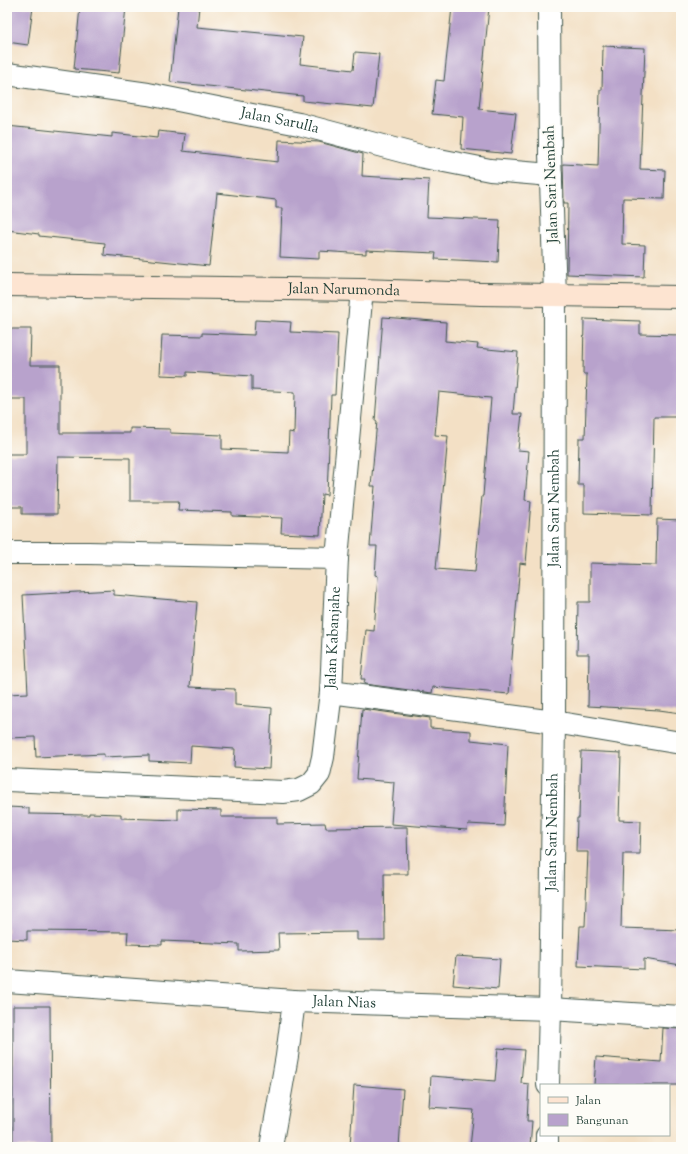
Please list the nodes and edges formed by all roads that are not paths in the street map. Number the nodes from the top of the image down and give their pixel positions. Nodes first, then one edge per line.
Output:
1 (549, 7) edge
2 (7, 74) edge
3 (551, 175) junction
4 (7, 285) edge
5 (362, 290) junction
6 (555, 295) junction
7 (681, 297) edge
8 (7, 553) edge
9 (336, 558) junction
10 (331, 692) junction
11 (554, 722) junction
12 (681, 743) edge
13 (7, 780) edge
14 (7, 981) edge
15 (294, 1001) junction
16 (550, 1009) junction
17 (681, 1017) edge
18 (548, 1084) edge
19 (547, 1136) edge
20 (271, 1147) edge
21 (547, 1147) edge

1 - 3 street, Jalan Sari Nembah
2 - 3 street, Jalan Sarulla
3 - 6 street, Jalan Sari Nembah
4 - 5 street, Jalan Narumonda
5 - 6 street, Jalan Narumonda
5 - 9 street, Jalan Kabanjahe
6 - 7 street, Jalan Narumonda
6 - 11 street, Jalan Sari Nembah
8 - 9 street
9 - 10 street, Jalan Kabanjahe
10 - 11 street, Jalan Kabanjahe
10 - 13 street
11 - 12 street, Jalan Kabanjahe
11 - 16 street, Jalan Sari Nembah
14 - 15 street, Jalan Nias
15 - 16 street, Jalan Nias
15 - 20 street
16 - 17 street, Jalan Nias
16 - 18 street, Jalan Sari Nembah
19 - 21 street

